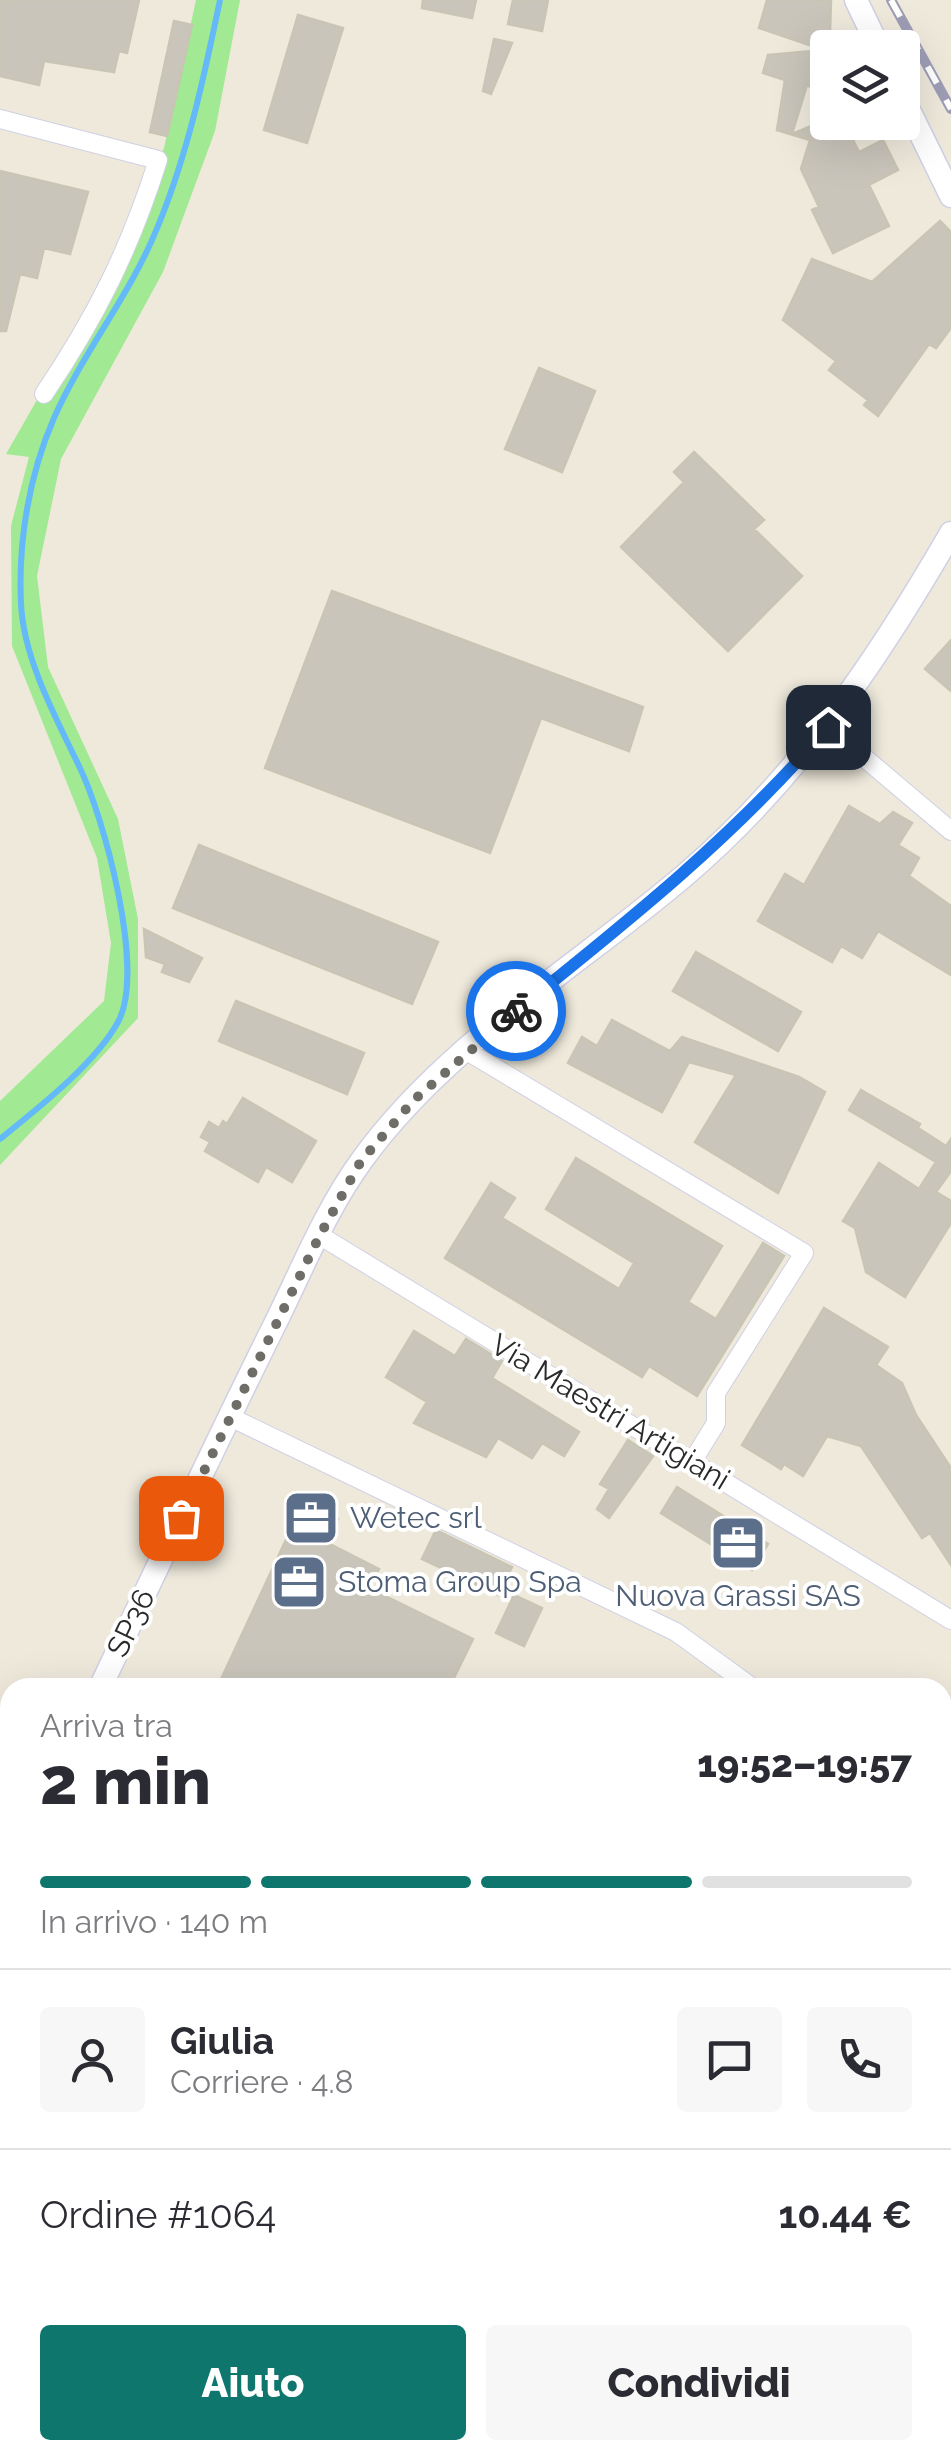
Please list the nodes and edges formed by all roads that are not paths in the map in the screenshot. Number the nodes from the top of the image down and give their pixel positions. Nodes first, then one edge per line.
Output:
1 (856, 0) edge
2 (870, 30) edge
3 (0, 119) edge
4 (920, 133) edge
5 (951, 196) edge
6 (44, 394) dead end
7 (951, 533) edge
8 (828, 727) junction
9 (951, 831) edge
10 (467, 1050) junction
11 (320, 1235) junction
12 (230, 1416) junction
13 (692, 1462) junction
14 (951, 1620) edge
15 (105, 1678) edge
16 (739, 1678) edge

1 - 2 main road
3 - 6 street
4 - 5 main road
7 - 8 main road, SP36
8 - 9 street
8 - 10 main road, SP36
10 - 11 main road, SP36
10 - 13 street
11 - 12 main road, SP36 / SP36
11 - 13 street, Via Maestri Artigiani
12 - 15 main road, SP36 / SP36
12 - 16 street
13 - 14 street, Via Maestri Artigiani

